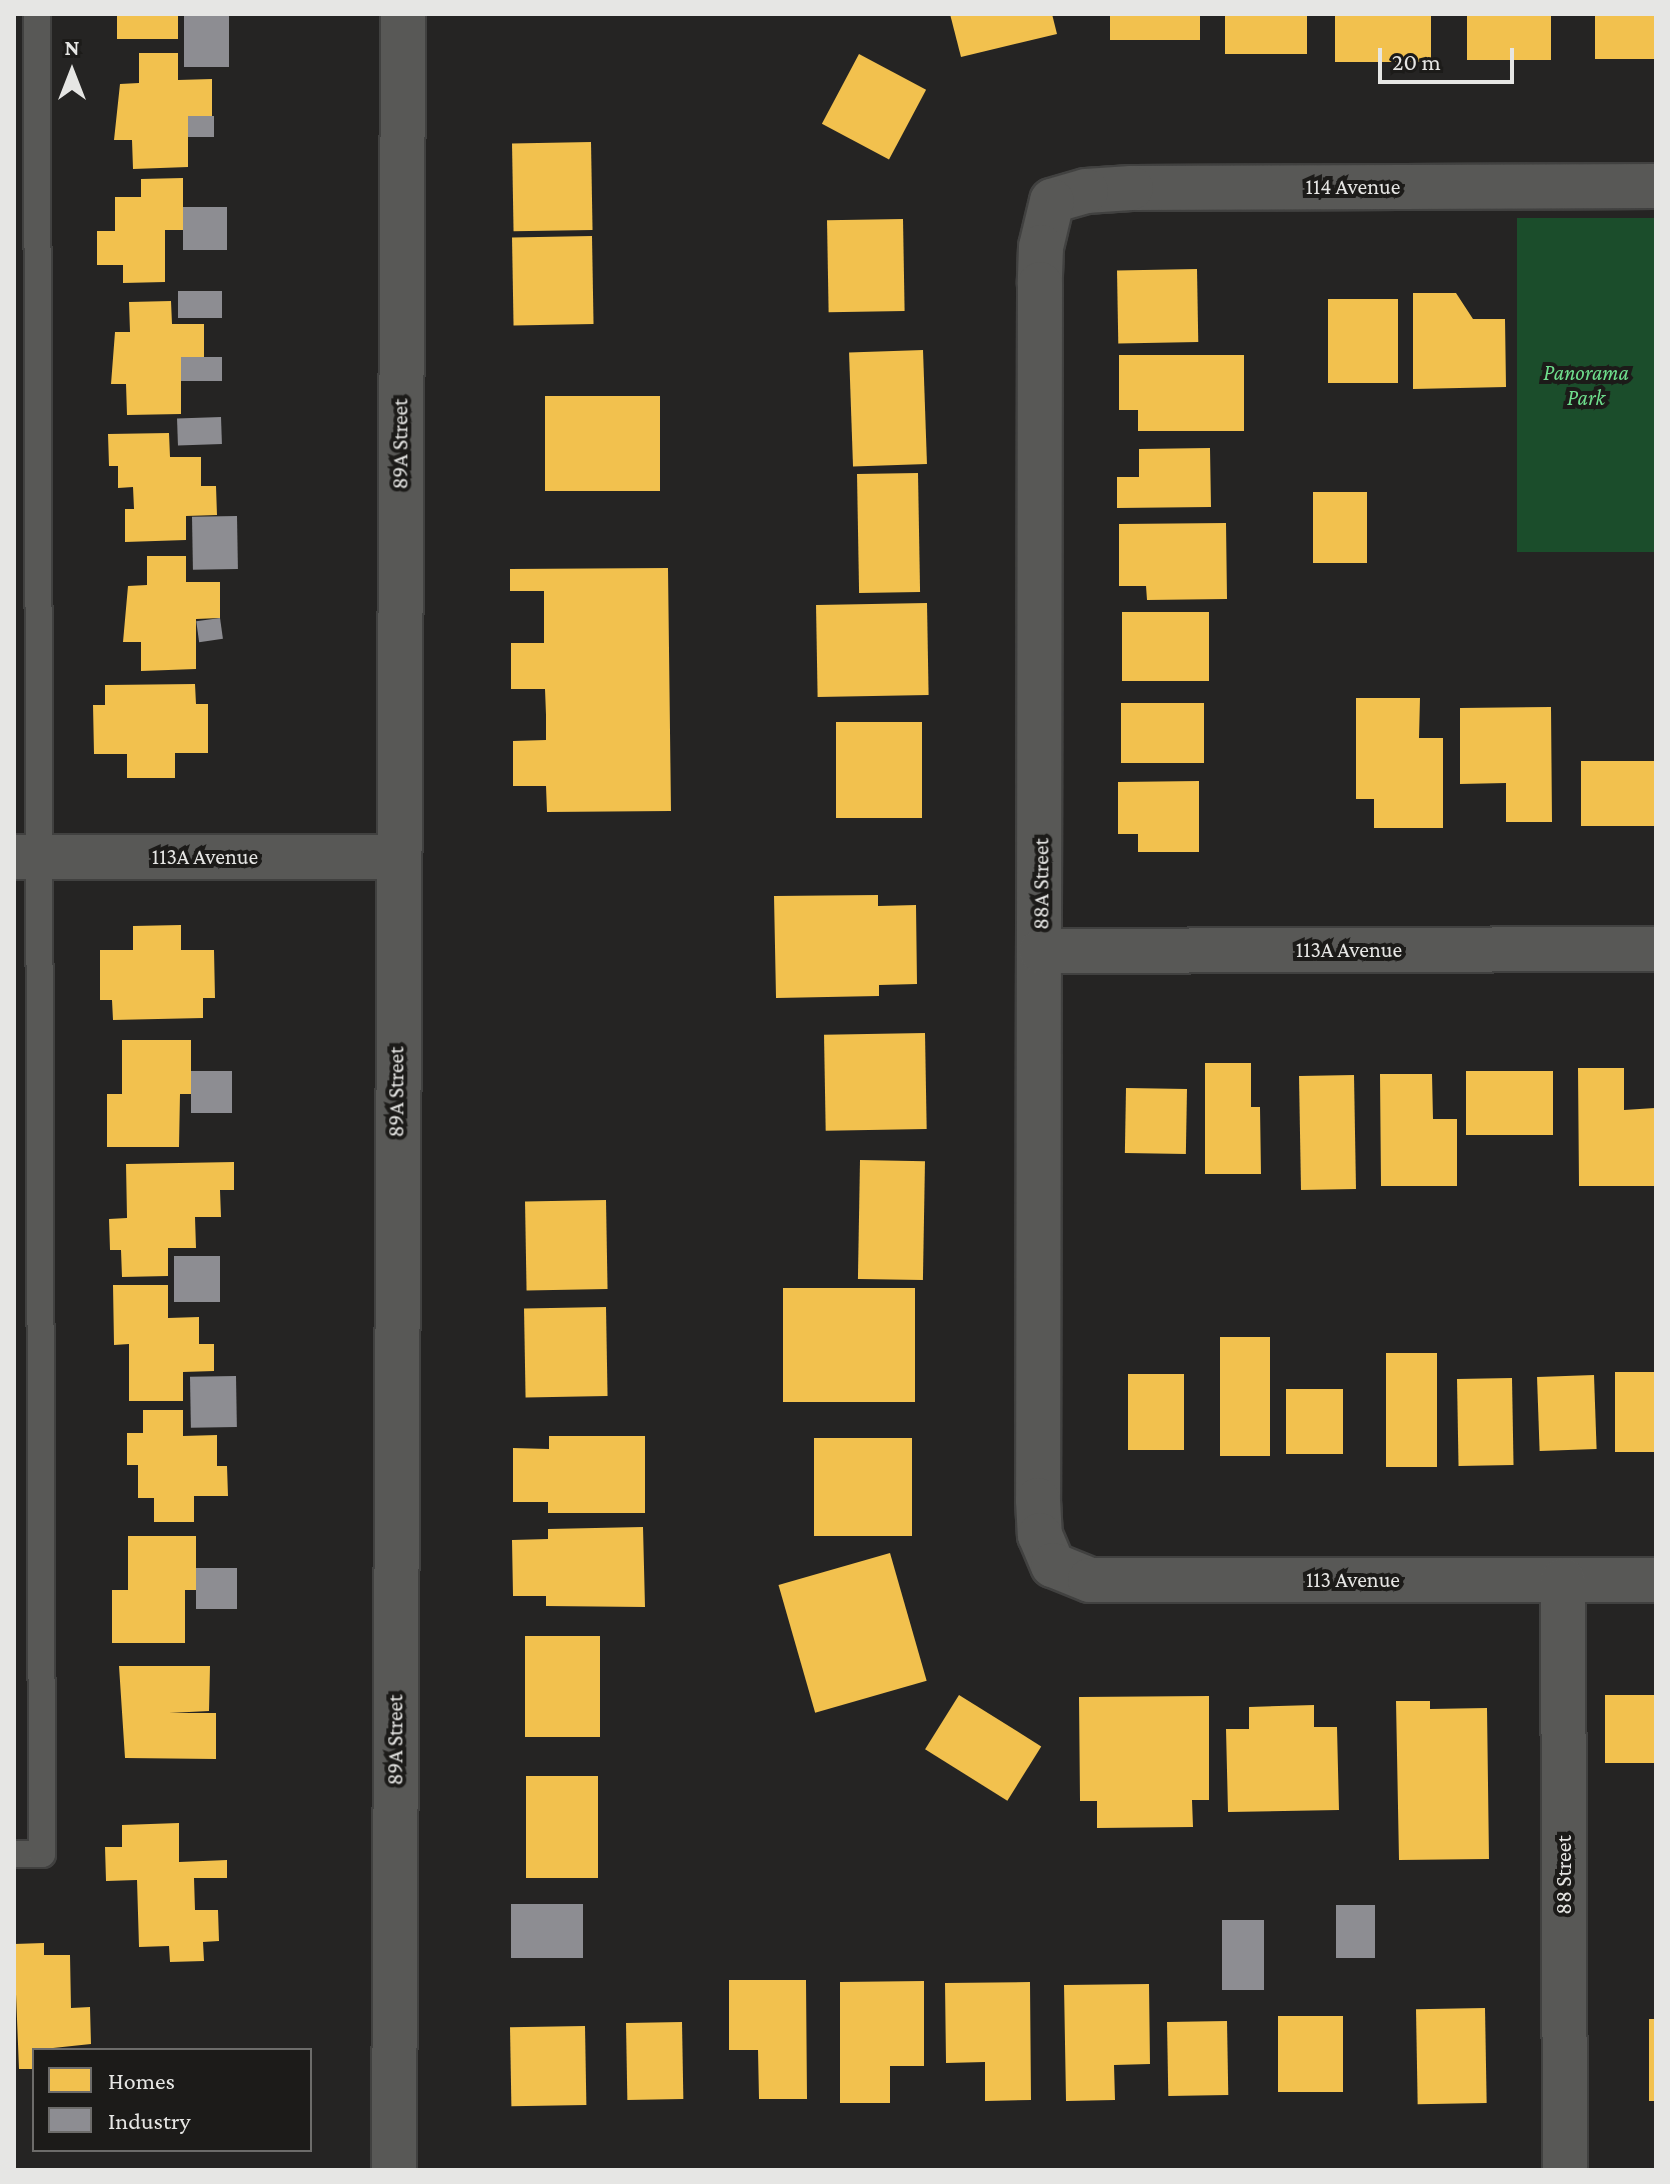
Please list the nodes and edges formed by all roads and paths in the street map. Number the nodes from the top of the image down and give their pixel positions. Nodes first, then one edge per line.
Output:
1 (37, 14) edge
2 (403, 14) edge
3 (1656, 186) edge
4 (1052, 201) joint
5 (26, 857) edge
6 (396, 857) junction
7 (1656, 949) edge
8 (1041, 951) junction
9 (1053, 1565) joint
10 (1563, 1580) junction
11 (1656, 1580) edge
12 (14, 1854) edge
13 (394, 2170) edge
14 (1565, 2170) edge

1 - 5 lane
2 - 6 street, 89A Street
3 - 4 street, 114 Avenue
4 - 8 street, 88A Street
5 - 6 street, 113A Avenue
5 - 12 lane
6 - 13 street, 89A Street
7 - 8 street, 113A Avenue
8 - 9 street, 88A Street
9 - 10 street, 113 Avenue
10 - 11 street, 113 Avenue
10 - 14 street, 88 Street

